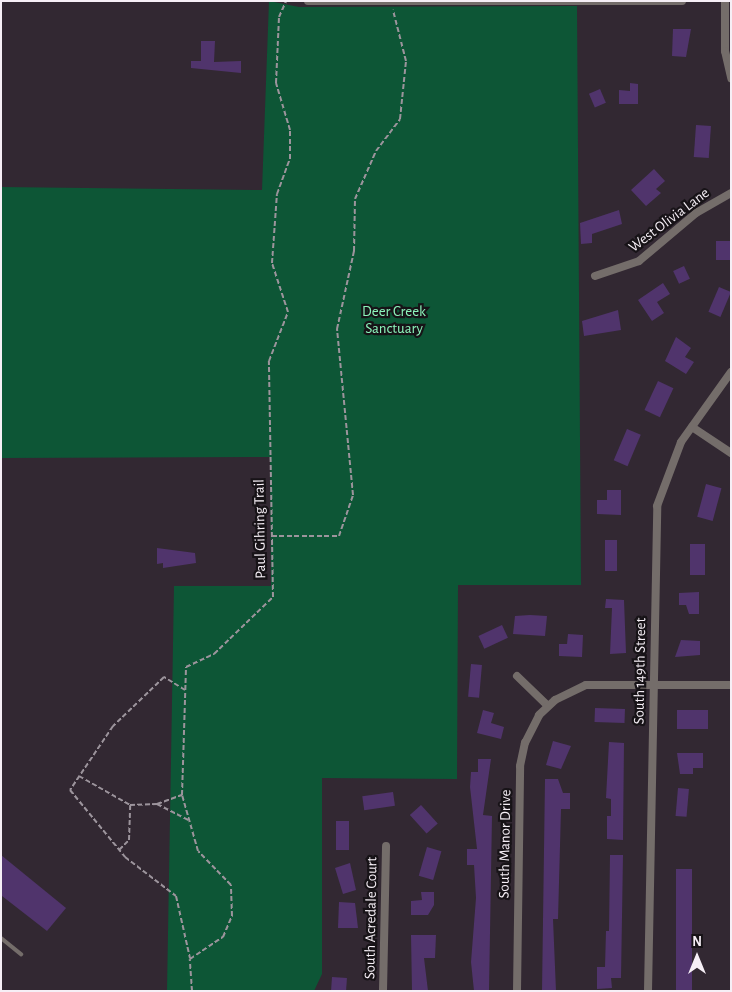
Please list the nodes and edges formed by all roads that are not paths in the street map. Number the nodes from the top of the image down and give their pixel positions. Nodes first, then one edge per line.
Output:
1 (308, 1) edge
2 (682, 1) edge
3 (725, 1) edge
4 (391, 2) edge
5 (731, 78) edge
6 (731, 192) edge
7 (595, 276) dead end
8 (731, 372) edge
9 (692, 427) junction
10 (731, 453) edge
11 (517, 676) dead end
12 (653, 684) junction
13 (731, 685) edge
14 (548, 706) junction
15 (386, 846) dead end
16 (1, 938) edge
17 (21, 954) dead end
18 (383, 991) edge
19 (517, 991) edge
20 (648, 991) edge

1 - 4 street
2 - 4 street
3 - 5 street
6 - 7 street, West Olivia Lane
8 - 9 street, South 149th Street
9 - 10 street
9 - 12 street, South 149th Street
11 - 14 street
12 - 13 street
12 - 14 street
12 - 20 street, South 149th Street
14 - 19 street, South Manor Drive
15 - 18 street, South Acredale Court
16 - 17 lane

